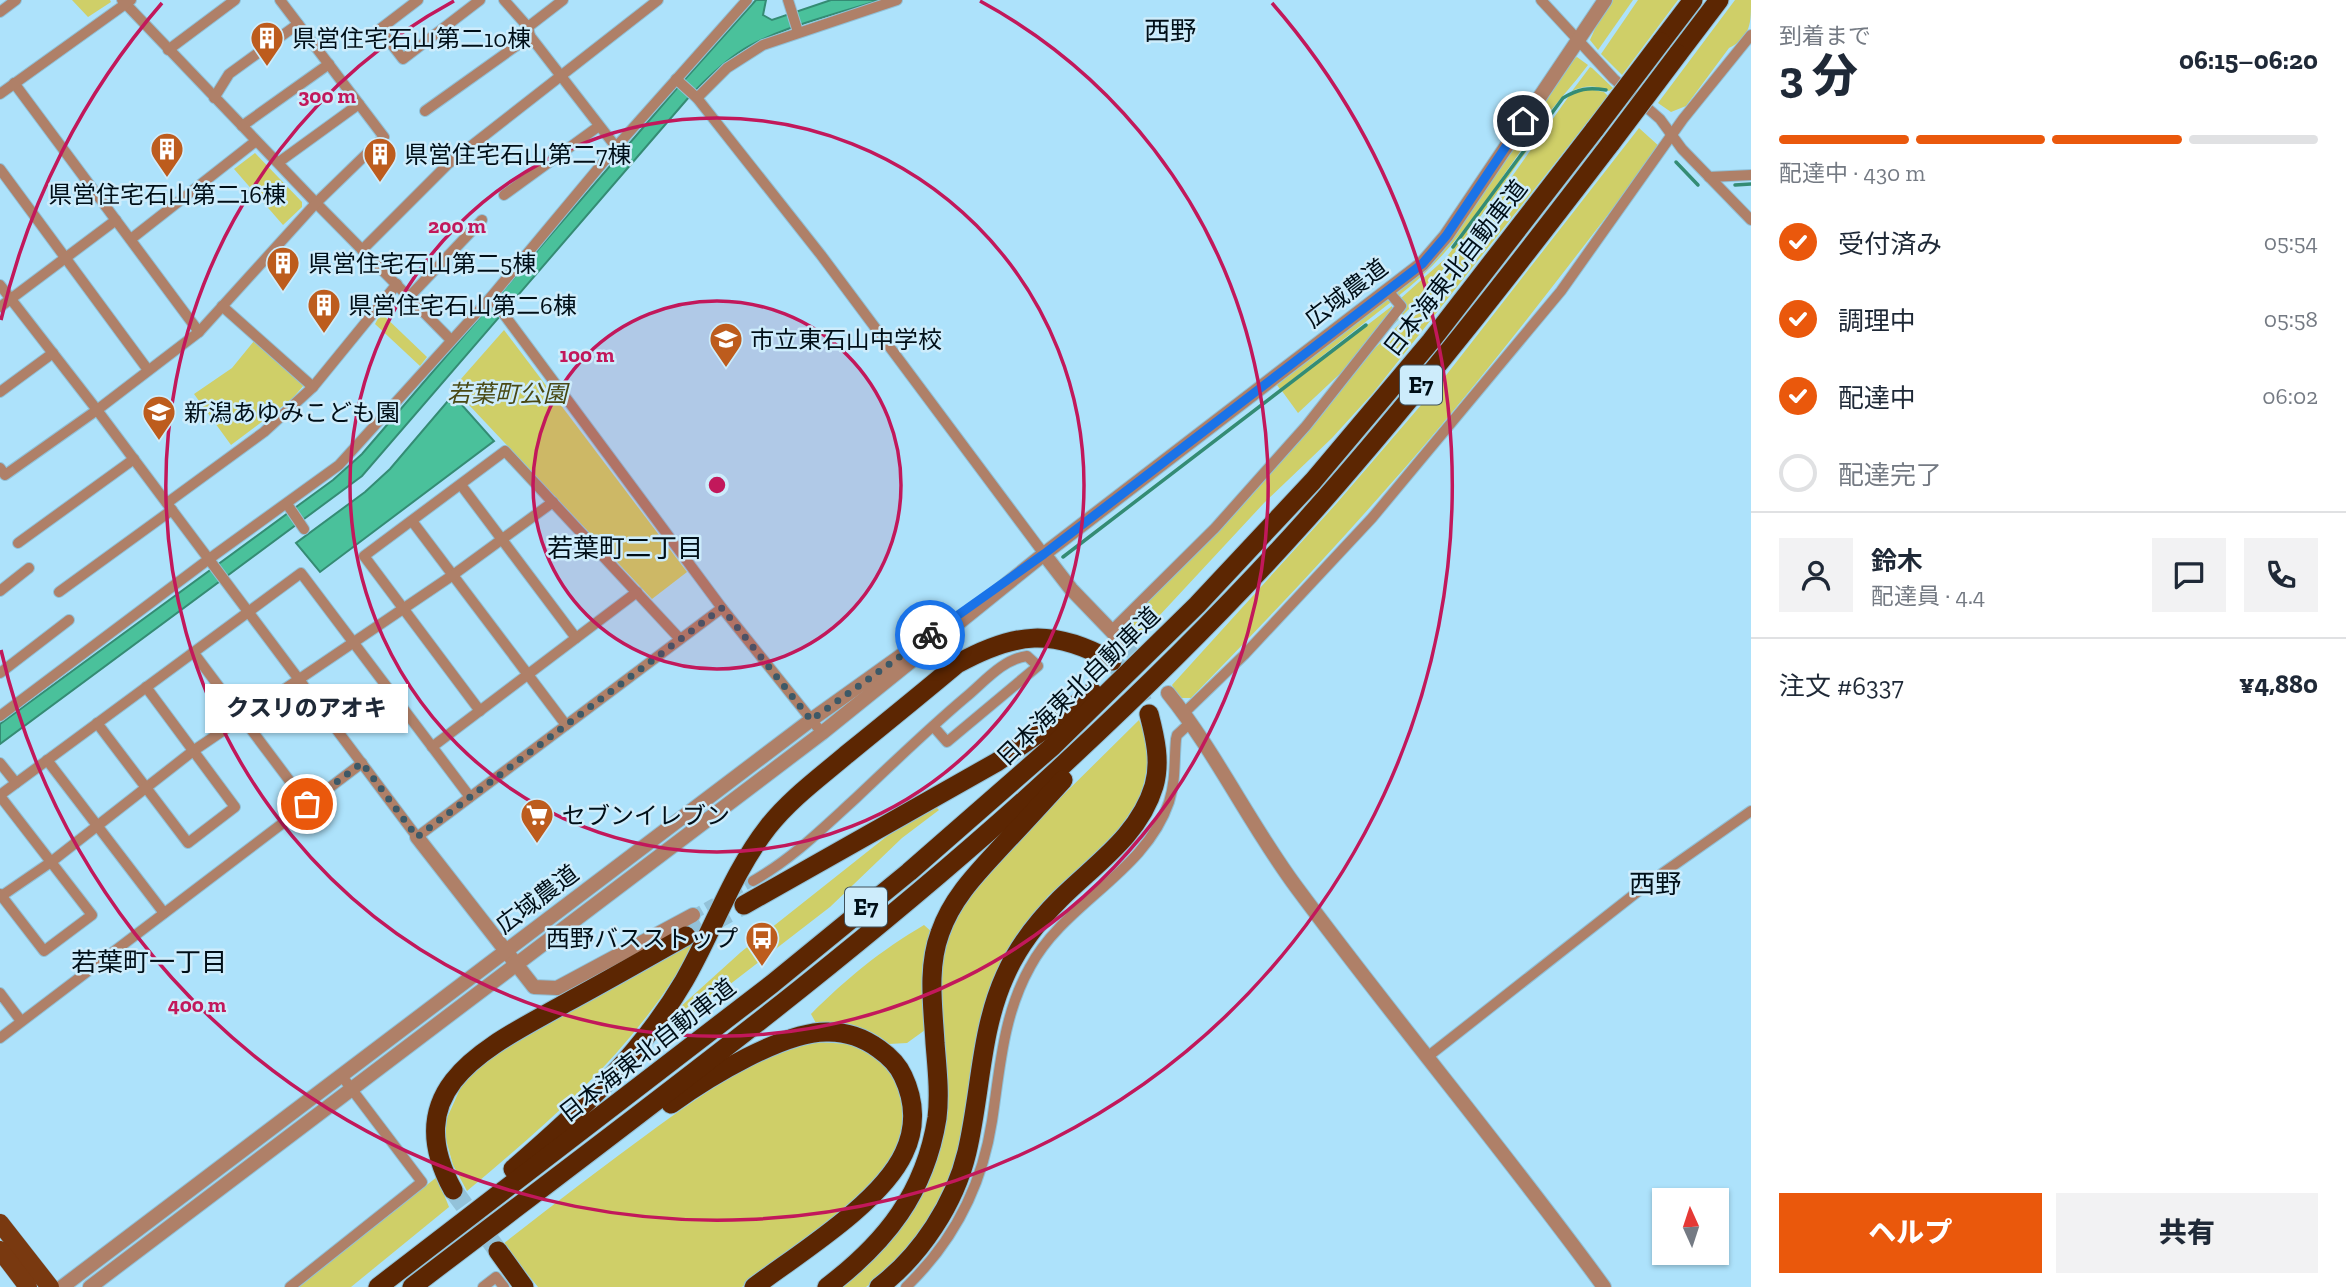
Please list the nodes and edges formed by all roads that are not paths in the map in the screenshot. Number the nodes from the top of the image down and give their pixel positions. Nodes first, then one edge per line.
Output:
1 (16, 0) edge
2 (235, 0) edge
3 (280, 0) edge
4 (418, 0) edge
5 (480, 0) edge
6 (504, 0) edge
7 (563, 0) edge
8 (659, 0) edge
9 (747, 0) edge
10 (897, 0) edge
11 (1541, 0) edge
12 (1605, 0) edge
13 (1693, 0) edge
14 (1719, 0) edge
15 (126, 2) edge
16 (789, 5) edge
17 (0, 12) edge
18 (298, 24) junction
19 (798, 30) junction
20 (529, 31) junction
21 (1751, 35) edge
22 (1578, 39) junction
23 (168, 50) junction
24 (329, 64) junction
25 (560, 75) junction
26 (678, 80) junction
27 (15, 83) junction
28 (0, 94) edge
29 (695, 96) junction
30 (215, 98) junction
31 (359, 104) junction
32 (425, 111) dead end
33 (242, 126) junction
34 (599, 126) junction
35 (1673, 135) junction
36 (256, 141) junction
37 (616, 148) junction
38 (279, 162) junction
39 (0, 169) edge
40 (1751, 175) edge
41 (1709, 177) junction
42 (504, 195) dead end
43 (316, 203) junction
44 (116, 220) junction
45 (482, 220) dead end
46 (1751, 220) edge
47 (131, 239) junction
48 (362, 250) junction
49 (65, 258) junction
50 (397, 284) junction
51 (0, 285) edge
52 (1387, 289) junction
53 (491, 297) junction
54 (409, 298) junction
55 (10, 299) junction
56 (222, 306) junction
57 (0, 307) edge
58 (200, 332) junction
59 (451, 340) junction
60 (53, 353) junction
61 (148, 370) junction
62 (313, 387) junction
63 (0, 393) edge
64 (97, 410) junction
65 (134, 459) junction
66 (0, 468) edge
67 (1313, 481) junction
68 (461, 485) junction
69 (552, 502) junction
70 (287, 503) junction
71 (169, 507) junction
72 (412, 521) junction
73 (304, 529) dead end
74 (501, 539) junction
75 (18, 543) dead end
76 (1044, 554) junction
77 (209, 559) junction
78 (29, 568) dead end
79 (453, 575) junction
80 (0, 591) edge
81 (59, 592) dead end
82 (636, 592) junction
83 (722, 608) junction
84 (404, 610) junction
85 (248, 611) junction
86 (1216, 615) junction
87 (69, 621) dead end
88 (1111, 631) junction
89 (576, 638) junction
90 (680, 639) junction
91 (352, 642) junction
92 (1122, 643) tunnel mouth
93 (193, 652) junction
94 (1112, 661) tunnel mouth
95 (0, 673) edge
96 (527, 675) junction
97 (299, 679) junction
98 (146, 687) junction
99 (1168, 693) tunnel mouth
100 (480, 711) junction
101 (1149, 713) tunnel mouth
102 (0, 716) edge
103 (242, 718) junction
104 (1188, 718) junction
105 (811, 720) junction
106 (97, 723) junction
107 (566, 725) junction
108 (933, 726) junction
109 (822, 733) junction
110 (432, 747) junction
111 (193, 751) junction
112 (47, 760) junction
113 (0, 762) edge
114 (362, 763) junction
115 (16, 783) junction
116 (145, 789) junction
117 (0, 795) edge
118 (470, 797) junction
119 (307, 804) junction
120 (1751, 811) edge
121 (98, 826) junction
122 (417, 837) junction
123 (51, 862) junction
124 (753, 881) tunnel mouth
125 (0, 896) edge
126 (744, 905) tunnel mouth
127 (164, 913) junction
128 (693, 915) tunnel mouth
129 (686, 936) tunnel mouth
130 (505, 952) junction
131 (515, 966) junction
132 (0, 993) edge
133 (21, 1021) junction
134 (0, 1038) edge
135 (1426, 1058) junction
136 (341, 1076) junction
137 (352, 1090) junction
138 (453, 1190) tunnel mouth
139 (0, 1223) edge
140 (0, 1250) edge
141 (498, 1251) tunnel mouth
142 (28, 1287) edge
143 (50, 1287) edge
144 (62, 1287) edge
145 (90, 1287) edge
146 (290, 1287) edge
147 (378, 1287) edge
148 (414, 1287) edge
149 (483, 1287) edge
150 (504, 1287) edge
151 (524, 1287) edge
152 (754, 1287) edge
153 (827, 1287) edge
154 (879, 1287) edge
155 (906, 1287) edge
156 (1604, 1287) edge

1 - 17 street
2 - 23 street
3 - 18 street
4 - 5 street
6 - 20 street
7 - 20 street
8 - 25 street
9 - 26 street
10 - 19 street
11 - 22 street
12 - 22 street, 広域農道
13 - 67 highway, 日本海東北自動車道 / E7, bridge
14 - 86 highway, 日本海東北自動車道 / E7, bridge
15 - 23 street
15 - 27 street
16 - 19 street
18 - 24 street
18 - 30 street
19 - 29 street
20 - 25 street
20 - 32 street
21 - 35 street
22 - 35 street
22 - 52 street, 広域農道
23 - 30 street
24 - 31 street
24 - 33 street
25 - 34 street
25 - 48 street
26 - 29 street
26 - 37 street
27 - 28 street
27 - 44 street
29 - 76 street
30 - 33 street
31 - 38 street
31 - 43 street
33 - 36 street
34 - 37 street
34 - 42 street
35 - 41 street
35 - 104 street
36 - 38 street
36 - 47 street
37 - 53 street
38 - 43 street
39 - 49 street
40 - 41 street
41 - 46 street
43 - 48 street
43 - 56 street
44 - 47 street
44 - 49 street
45 - 54 street
47 - 58 street
48 - 50 street
49 - 55 street
49 - 61 street
50 - 54 street
50 - 62 street
51 - 55 street
52 - 76 street, 広域農道
52 - 88 street
53 - 59 street
53 - 83 street
54 - 59 street
55 - 57 street
55 - 60 street
56 - 58 street
56 - 62 street
58 - 61 street
59 - 70 street
60 - 63 street
60 - 64 street
61 - 64 street
62 - 71 street
64 - 65 street
64 - 66 street
65 - 71 street
65 - 75 street
67 - 126 highway
67 - 147 highway, 日本海東北自動車道 / E7
68 - 69 street
68 - 72 street
68 - 74 street
69 - 74 street
69 - 82 street
70 - 73 street
70 - 77 street
71 - 77 street
71 - 81 street
72 - 79 street
72 - 84 street
74 - 79 street
74 - 89 street
76 - 88 street
76 - 105 street, 広域農道
76 - 109 street, 広域農道
77 - 85 street
77 - 102 street
78 - 80 street
79 - 84 street
79 - 96 street
82 - 89 street
82 - 90 street
83 - 90 street
83 - 105 street
84 - 91 street
84 - 100 street
85 - 91 street
85 - 93 street
85 - 97 street
86 - 148 highway, 日本海東北自動車道 / E7
86 - 153 highway
87 - 95 street
88 - 92 street
89 - 96 street
90 - 107 street
91 - 97 street
91 - 110 street
93 - 98 street
93 - 103 street
94 - 147 highway
96 - 100 street
96 - 107 street
97 - 103 street
97 - 114 street
98 - 106 street
98 - 111 street
99 - 104 street
100 - 110 street
101 - 154 highway
103 - 111 street
103 - 119 street
104 - 135 street
104 - 155 street
105 - 109 street
105 - 130 street, 広域農道
106 - 112 street
106 - 116 street
107 - 118 street
108 - 108 street
108 - 124 street
109 - 131 street, 広域農道
110 - 118 street
111 - 116 street
111 - 116 street
112 - 115 street
112 - 121 street
113 - 115 street
114 - 119 street
114 - 122 street
115 - 117 street
116 - 121 street
117 - 123 street
118 - 122 street
119 - 127 street
120 - 135 street
121 - 123 street
121 - 127 street
122 - 130 street
123 - 125 street
123 - 125 street
127 - 133 street
128 - 131 street
129 - 138 highway
130 - 131 street
130 - 136 street, 広域農道
131 - 137 street, 広域農道
132 - 133 street
133 - 134 street
135 - 156 street
136 - 137 street
136 - 144 street, 広域農道
137 - 145 street, 広域農道
137 - 146 street
139 - 143 main road
140 - 142 main road
141 - 151 highway
148 - 152 highway
149 - 150 street

